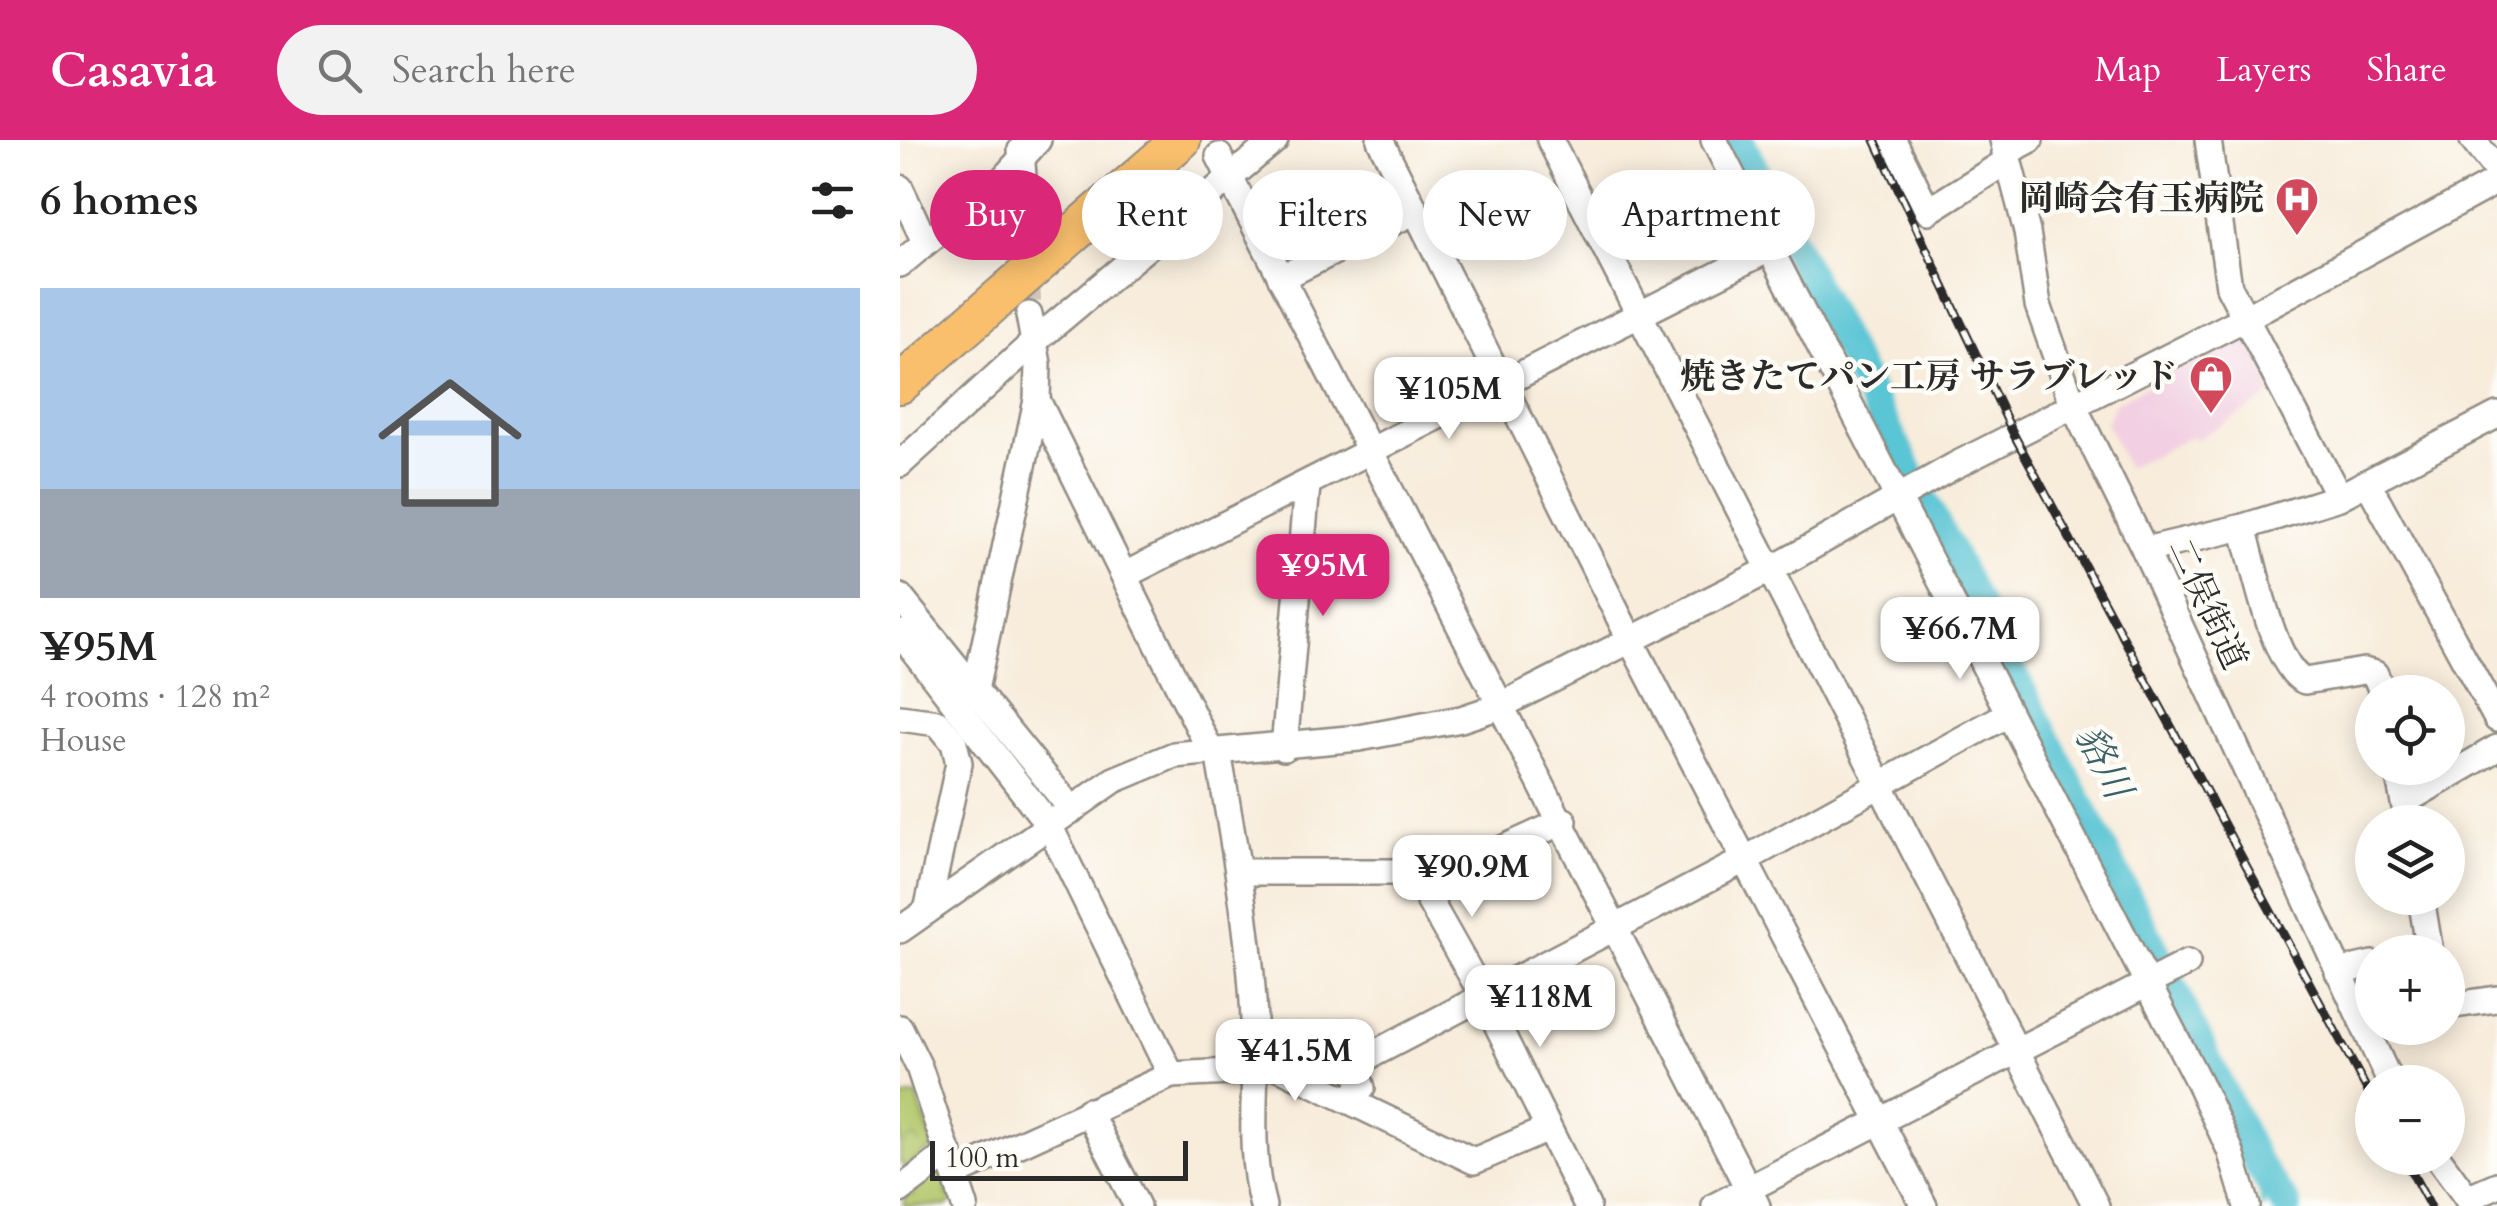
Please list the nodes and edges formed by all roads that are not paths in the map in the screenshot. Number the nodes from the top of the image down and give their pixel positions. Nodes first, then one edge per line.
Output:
1 (1142, 140) edge
2 (1180, 140) edge
3 (1275, 140) edge
4 (1380, 140) edge
5 (1550, 140) edge
6 (1714, 140) edge
7 (1893, 140) edge
8 (2030, 140) edge
9 (2208, 140) edge
10 (2473, 140) edge
11 (1027, 144) edge
12 (2005, 152) edge
13 (1224, 168) junction
14 (1026, 170) edge
15 (1730, 170) edge
16 (2497, 171) edge
17 (2497, 181) edge
18 (900, 188) edge
19 (1415, 211) junction
20 (925, 242) junction
21 (1746, 260) edge
22 (1777, 260) edge
23 (900, 264) edge
24 (1281, 278) junction
25 (1638, 313) junction
26 (1029, 315) tunnel mouth
27 (2245, 318) junction
28 (1035, 340) junction
29 (900, 349) edge
30 (1500, 383) junction
31 (900, 384) edge
32 (1036, 400) junction
33 (2073, 406) junction
34 (2496, 418) edge
35 (1371, 454) junction
36 (900, 464) edge
37 (2368, 484) junction
38 (1308, 486) junction
39 (1899, 498) junction
40 (2339, 498) junction
41 (2243, 527) junction
42 (2144, 550) junction
43 (1771, 569) junction
44 (1125, 575) junction
45 (900, 597) edge
46 (900, 633) edge
47 (1630, 639) junction
48 (2375, 675) edge
49 (975, 690) junction
50 (1500, 706) junction
51 (2008, 714) junction
52 (900, 718) edge
53 (2497, 718) edge
54 (1284, 748) junction
55 (2497, 748) edge
56 (1215, 752) junction
57 (1877, 784) junction
58 (2416, 805) edge
59 (1072, 810) junction
60 (1564, 821) junction
61 (1049, 826) junction
62 (1746, 860) junction
63 (1239, 872) junction
64 (1413, 872) junction
65 (927, 911) junction
66 (1614, 927) junction
67 (900, 930) edge
68 (2187, 963) dead end
69 (2355, 968) edge
70 (2338, 972) junction
71 (2148, 984) junction
72 (1483, 996) junction
73 (2497, 999) edge
74 (2465, 1004) edge
75 (900, 1028) edge
76 (2018, 1051) junction
77 (2382, 1065) edge
78 (1253, 1068) junction
79 (1171, 1074) junction
80 (1348, 1098) junction
81 (1088, 1111) junction
82 (1879, 1120) junction
83 (1548, 1129) junction
84 (952, 1163) junction
85 (2450, 1175) edge
86 (2497, 1185) edge
87 (900, 1190) edge
88 (1753, 1198) edge
89 (2470, 1202) edge
90 (965, 1206) edge
91 (1137, 1206) edge
92 (1263, 1206) edge
93 (1588, 1206) edge
94 (1715, 1206) edge
95 (1924, 1206) edge
96 (2096, 1206) edge
97 (2247, 1206) edge

1 - 29 highway
2 - 31 highway
3 - 13 street
4 - 19 street
5 - 25 street
6 - 15 street
7 - 12 street
8 - 12 street
9 - 27 street
10 - 16 street
11 - 14 street
11 - 20 street
12 - 33 street, 二俣街道
13 - 24 street
13 - 28 street
17 - 27 street
18 - 20 street
19 - 24 street
19 - 30 street
20 - 23 street
21 - 25 street
22 - 39 street
24 - 35 street
25 - 30 street
25 - 43 street
26 - 28 street
27 - 33 street
27 - 40 street
28 - 32 street
28 - 36 street
30 - 35 street
30 - 47 street
32 - 44 street
32 - 49 street
33 - 39 street
33 - 42 street, 二俣街道
34 - 37 street
35 - 38 street
35 - 50 street
37 - 40 street
37 - 53 street
38 - 44 street
38 - 54 street
39 - 43 street
39 - 51 street
40 - 41 street
41 - 42 street
41 - 48 street
42 - 70 street, 二俣街道
43 - 47 street
43 - 57 street
44 - 56 street
45 - 49 street
46 - 61 street
47 - 50 street
47 - 62 street
49 - 59 street
50 - 54 street
50 - 60 street
51 - 57 street
51 - 71 street
52 - 65 street
54 - 56 street
55 - 58 street
56 - 59 street
56 - 63 street
57 - 62 street
57 - 76 street
59 - 61 street
60 - 64 street
60 - 66 street
61 - 65 street
61 - 79 street
62 - 66 street
62 - 82 street
63 - 64 street
63 - 78 street
64 - 72 street
65 - 67 street
66 - 72 street
66 - 88 street
68 - 71 street
69 - 70 street
70 - 77 street, 二俣街道
71 - 76 street
71 - 97 street
72 - 80 street
72 - 83 street
73 - 74 street
75 - 84 street
76 - 82 street
76 - 96 street
78 - 79 street
78 - 80 street
78 - 92 street
79 - 81 street
80 - 83 street
81 - 84 street
81 - 91 street
82 - 88 street
82 - 95 street
83 - 93 street
84 - 87 street
84 - 90 street
85 - 89 street
86 - 89 street
88 - 94 street

